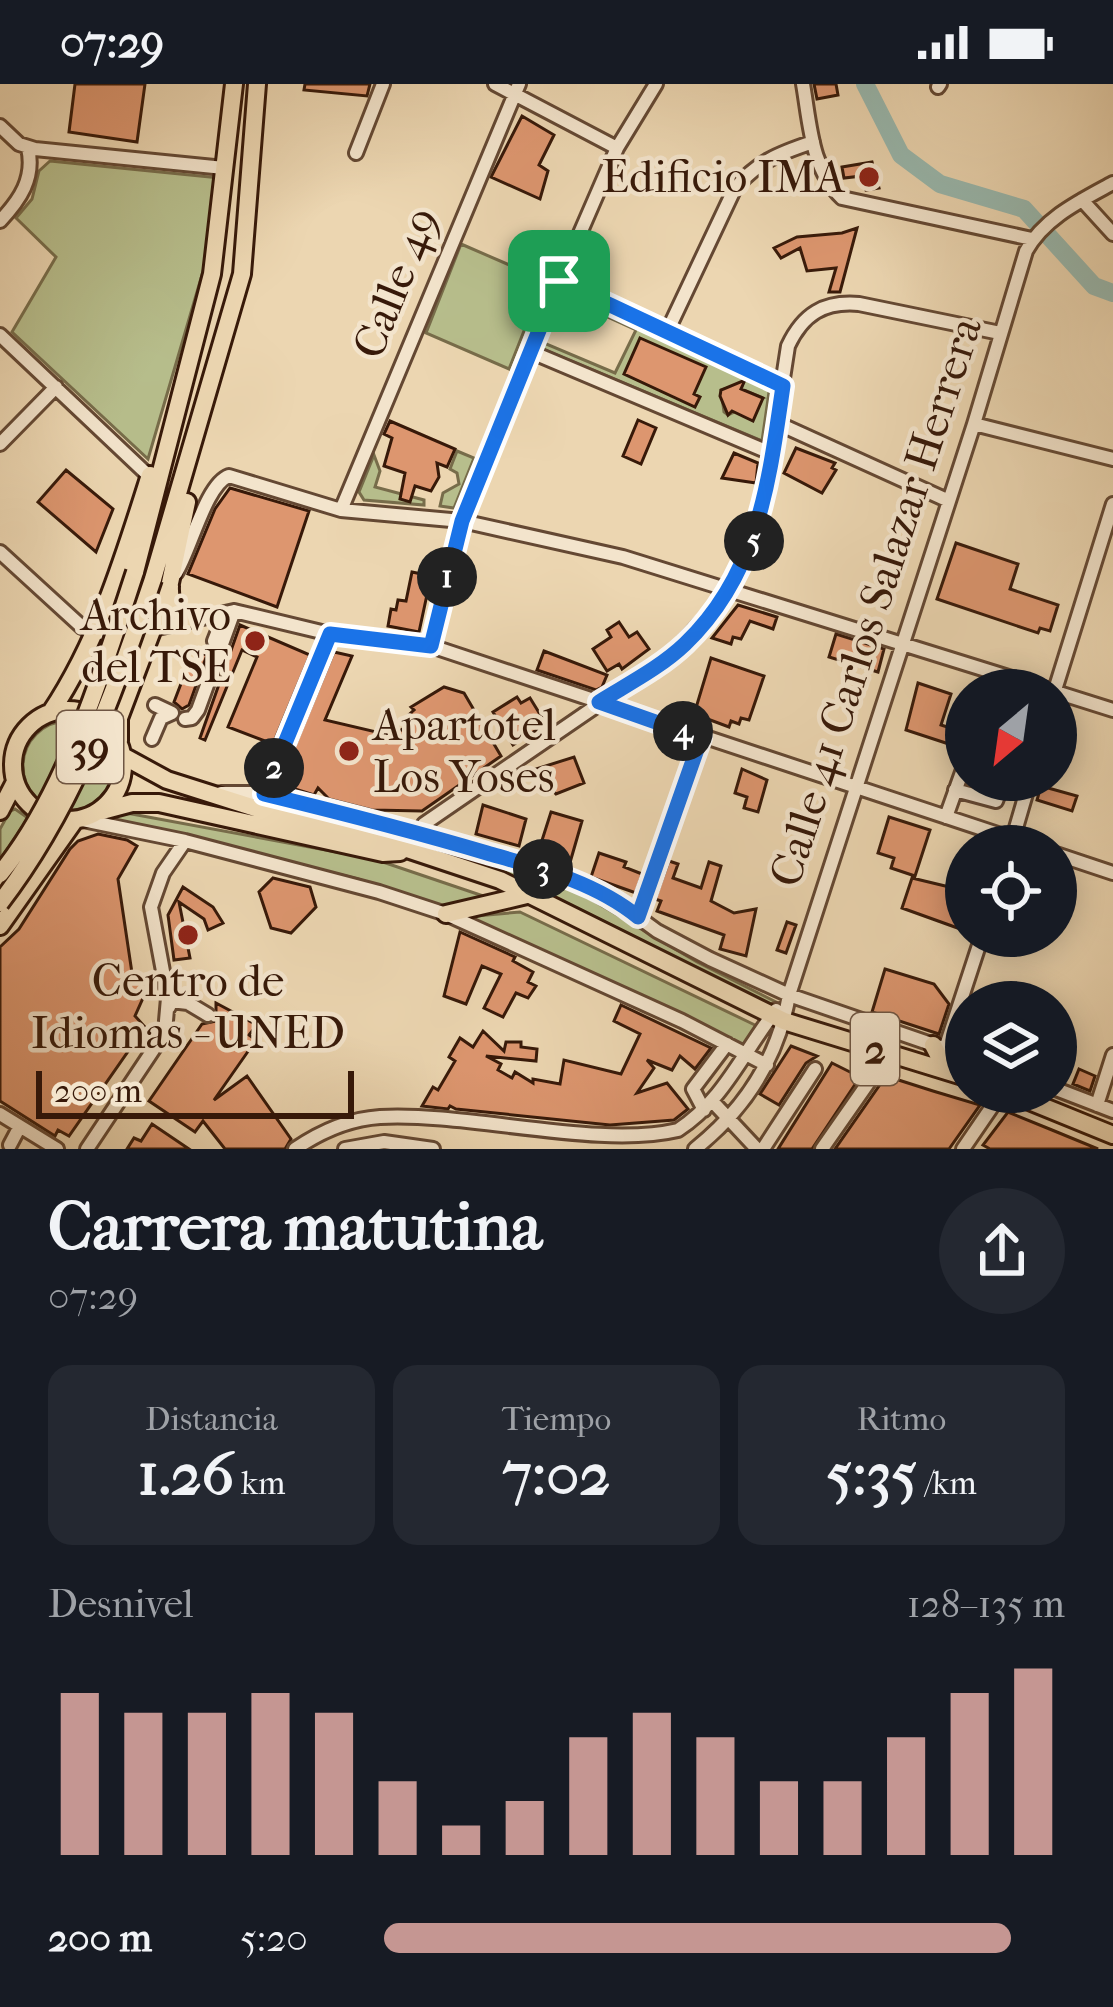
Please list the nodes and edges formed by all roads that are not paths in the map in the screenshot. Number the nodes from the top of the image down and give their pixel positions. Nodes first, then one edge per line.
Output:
1 (234, 84) edge
2 (257, 84) edge
3 (383, 84) edge
4 (495, 84) edge
5 (656, 84) edge
6 (803, 84) edge
7 (516, 89) edge
8 (0, 126) edge
9 (813, 142) junction
10 (28, 148) junction
11 (617, 148) junction
12 (356, 153) dead end
13 (224, 168) junction
14 (1113, 183) edge
15 (1082, 200) junction
16 (0, 221) edge
17 (1113, 234) edge
18 (1035, 236) junction
19 (559, 281) junction
20 (667, 332) junction
21 (1000, 333) junction
22 (0, 335) edge
23 (529, 351) junction
24 (187, 379) junction
25 (783, 386) junction
26 (56, 388) junction
27 (778, 423) junction
28 (974, 424) junction
29 (0, 444) edge
30 (773, 454) junction
31 (1113, 459) edge
32 (149, 476) junction
33 (949, 501) junction
34 (1113, 504) edge
35 (341, 510) junction
36 (462, 521) junction
37 (0, 552) edge
38 (162, 581) junction
39 (732, 589) junction
40 (230, 612) junction
41 (195, 619) junction
42 (153, 629) junction
43 (96, 633) junction
44 (330, 634) junction
45 (431, 646) junction
46 (900, 646) junction
47 (979, 669) edge
48 (1061, 669) edge
49 (1077, 698) edge
50 (599, 702) junction
51 (155, 705) dead end
52 (1113, 710) edge
53 (51, 712) junction
54 (178, 716) junction
55 (28, 727) junction
56 (0, 733) edge
57 (701, 738) junction
58 (152, 739) dead end
59 (0, 748) edge
60 (121, 750) junction
61 (14, 777) junction
62 (855, 787) junction
63 (209, 793) junction
64 (264, 794) junction
65 (951, 801) edge
66 (0, 811) edge
67 (946, 817) junction
68 (83, 818) junction
69 (966, 825) edge
70 (420, 833) junction
71 (184, 841) junction
72 (407, 852) junction
73 (1077, 861) edge
74 (1113, 873) edge
75 (0, 874) edge
76 (531, 894) junction
77 (0, 903) edge
78 (446, 914) junction
79 (638, 917) junction
80 (0, 926) edge
81 (974, 957) edge
82 (789, 995) junction
83 (169, 1009) junction
84 (208, 1015) dead end
85 (778, 1018) junction
86 (727, 1044) junction
87 (939, 1047) junction
88 (945, 1049) edge
89 (889, 1053) junction
90 (746, 1054) junction
91 (1113, 1055) edge
92 (767, 1065) junction
93 (945, 1067) edge
94 (815, 1069) dead end
95 (945, 1070) edge
96 (1077, 1097) edge
97 (1097, 1105) junction
98 (708, 1106) junction
99 (1113, 1111) edge
100 (990, 1113) edge
101 (1058, 1113) edge
102 (0, 1114) edge
103 (728, 1120) junction
104 (20, 1127) junction
105 (1113, 1135) edge
106 (666, 1144) edge
107 (12, 1148) edge
108 (57, 1149) edge
109 (87, 1149) edge
110 (295, 1149) edge
111 (345, 1149) edge
112 (433, 1149) edge
113 (695, 1149) edge
114 (760, 1149) edge
115 (822, 1149) edge
116 (963, 1149) edge

1 - 13 highway, 39
2 - 38 highway, 39
3 - 12 street
4 - 7 street
5 - 11 street
6 - 9 street
7 - 11 street
7 - 35 street, Calle 49
8 - 10 street
9 - 18 street
9 - 20 street
10 - 13 street
10 - 16 street
11 - 19 street
13 - 24 highway, 39
14 - 15 street
15 - 17 street
15 - 18 street
18 - 21 street, Calle 41 Carlos Salazar Herrera
19 - 20 street
19 - 23 street
20 - 25 street
21 - 25 street
21 - 28 street, Calle 41 Carlos Salazar Herrera
22 - 26 street
23 - 30 street
23 - 36 street
24 - 32 highway
24 - 75 highway, 39, bridge
25 - 27 street
26 - 29 street
26 - 32 street
27 - 30 street
27 - 33 street
28 - 31 street
28 - 33 street, Calle 41 Carlos Salazar Herrera
30 - 39 street
32 - 43 highway
33 - 46 street, Calle 41 Carlos Salazar Herrera
34 - 48 street
35 - 36 street
35 - 38 street
36 - 39 street
36 - 45 street
37 - 43 street
38 - 41 highway
38 - 42 highway
38 - 77 highway, 39, bridge
39 - 46 street
39 - 50 street
40 - 41 street
40 - 44 street
40 - 54 street
41 - 42 street
42 - 43 street
42 - 60 highway
43 - 53 highway
44 - 45 street
44 - 64 street
45 - 50 street
46 - 47 street
46 - 62 street, Calle 41 Carlos Salazar Herrera
49 - 52 street
50 - 57 street
50 - 70 street
51 - 54 street
53 - 55 highway
53 - 60 highway, 2
54 - 58 street
55 - 56 highway
55 - 61 highway
57 - 62 street
57 - 79 street
59 - 61 highway
60 - 63 highway, 2
60 - 68 highway
61 - 66 highway
61 - 68 highway
62 - 67 street
62 - 82 street, Calle 41 Carlos Salazar Herrera
63 - 64 street
63 - 72 highway, 2
64 - 70 street
65 - 67 street
67 - 69 street
68 - 71 street
68 - 72 highway, 2
68 - 80 highway
70 - 79 street
71 - 78 street
71 - 83 street
72 - 76 highway, 2
73 - 74 street
76 - 78 highway
76 - 85 highway, 2
78 - 86 street
79 - 82 street
81 - 87 street
82 - 85 street
82 - 87 street
83 - 84 street
83 - 109 street
85 - 89 highway, 2
85 - 90 street
85 - 92 street
86 - 90 street
86 - 98 street
87 - 88 street
87 - 93 highway
89 - 95 highway, 2
89 - 115 street
90 - 92 street
90 - 98 street
91 - 97 street
92 - 103 street
94 - 114 street
96 - 97 street
97 - 99 street
98 - 103 street
98 - 106 street
100 - 116 street
101 - 105 highway
102 - 104 street
103 - 113 street
103 - 114 street
104 - 107 street
104 - 108 street
106 - 110 street
111 - 112 street

